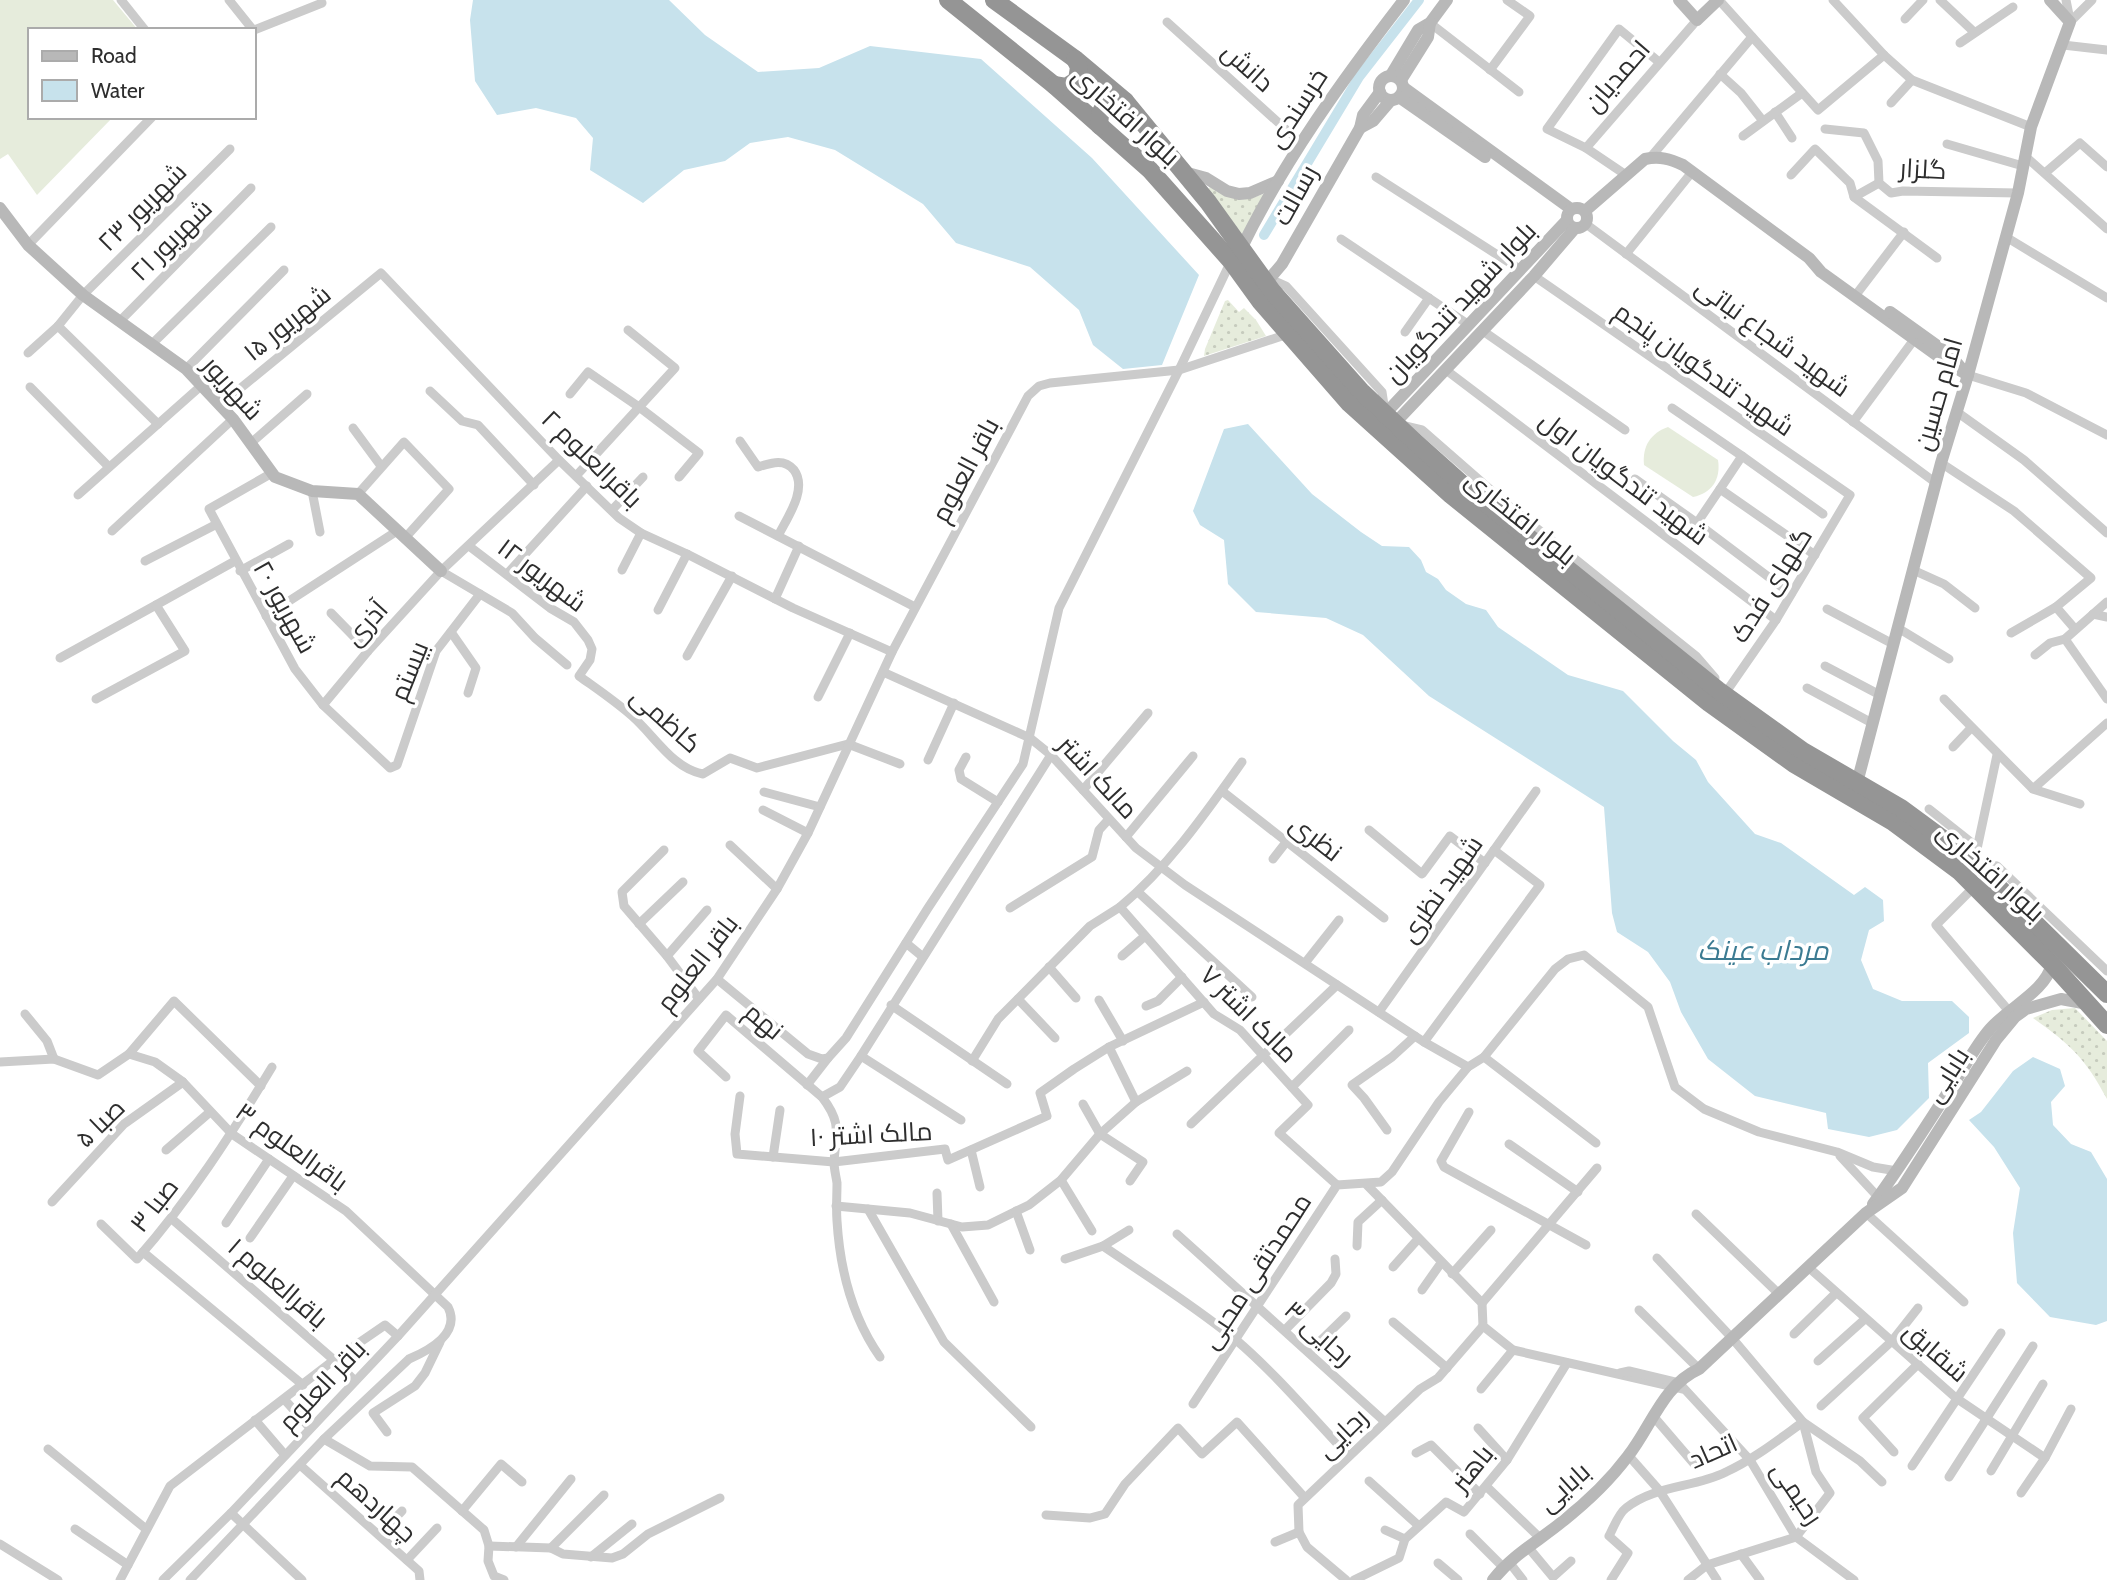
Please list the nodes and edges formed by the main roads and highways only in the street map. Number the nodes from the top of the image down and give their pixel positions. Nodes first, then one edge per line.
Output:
1 (948, 0) edge
2 (993, 0) edge
3 (1075, 59) junction
4 (1054, 86) junction
5 (1125, 101) junction
6 (1100, 126) junction
7 (1236, 255) junction
8 (2107, 994) edge
9 (2107, 1025) edge

1 - 4 highway, بلوار افتخاری
2 - 3 highway, بلوار افتخاری
3 - 4 highway
3 - 5 highway, بلوار افتخاری
4 - 6 highway, بلوار افتخاری
5 - 6 highway
5 - 7 highway, بلوار افتخاری
6 - 7 highway, بلوار افتخاری
7 - 8 highway, بلوار افتخاری
7 - 9 highway, بلوار افتخاری

